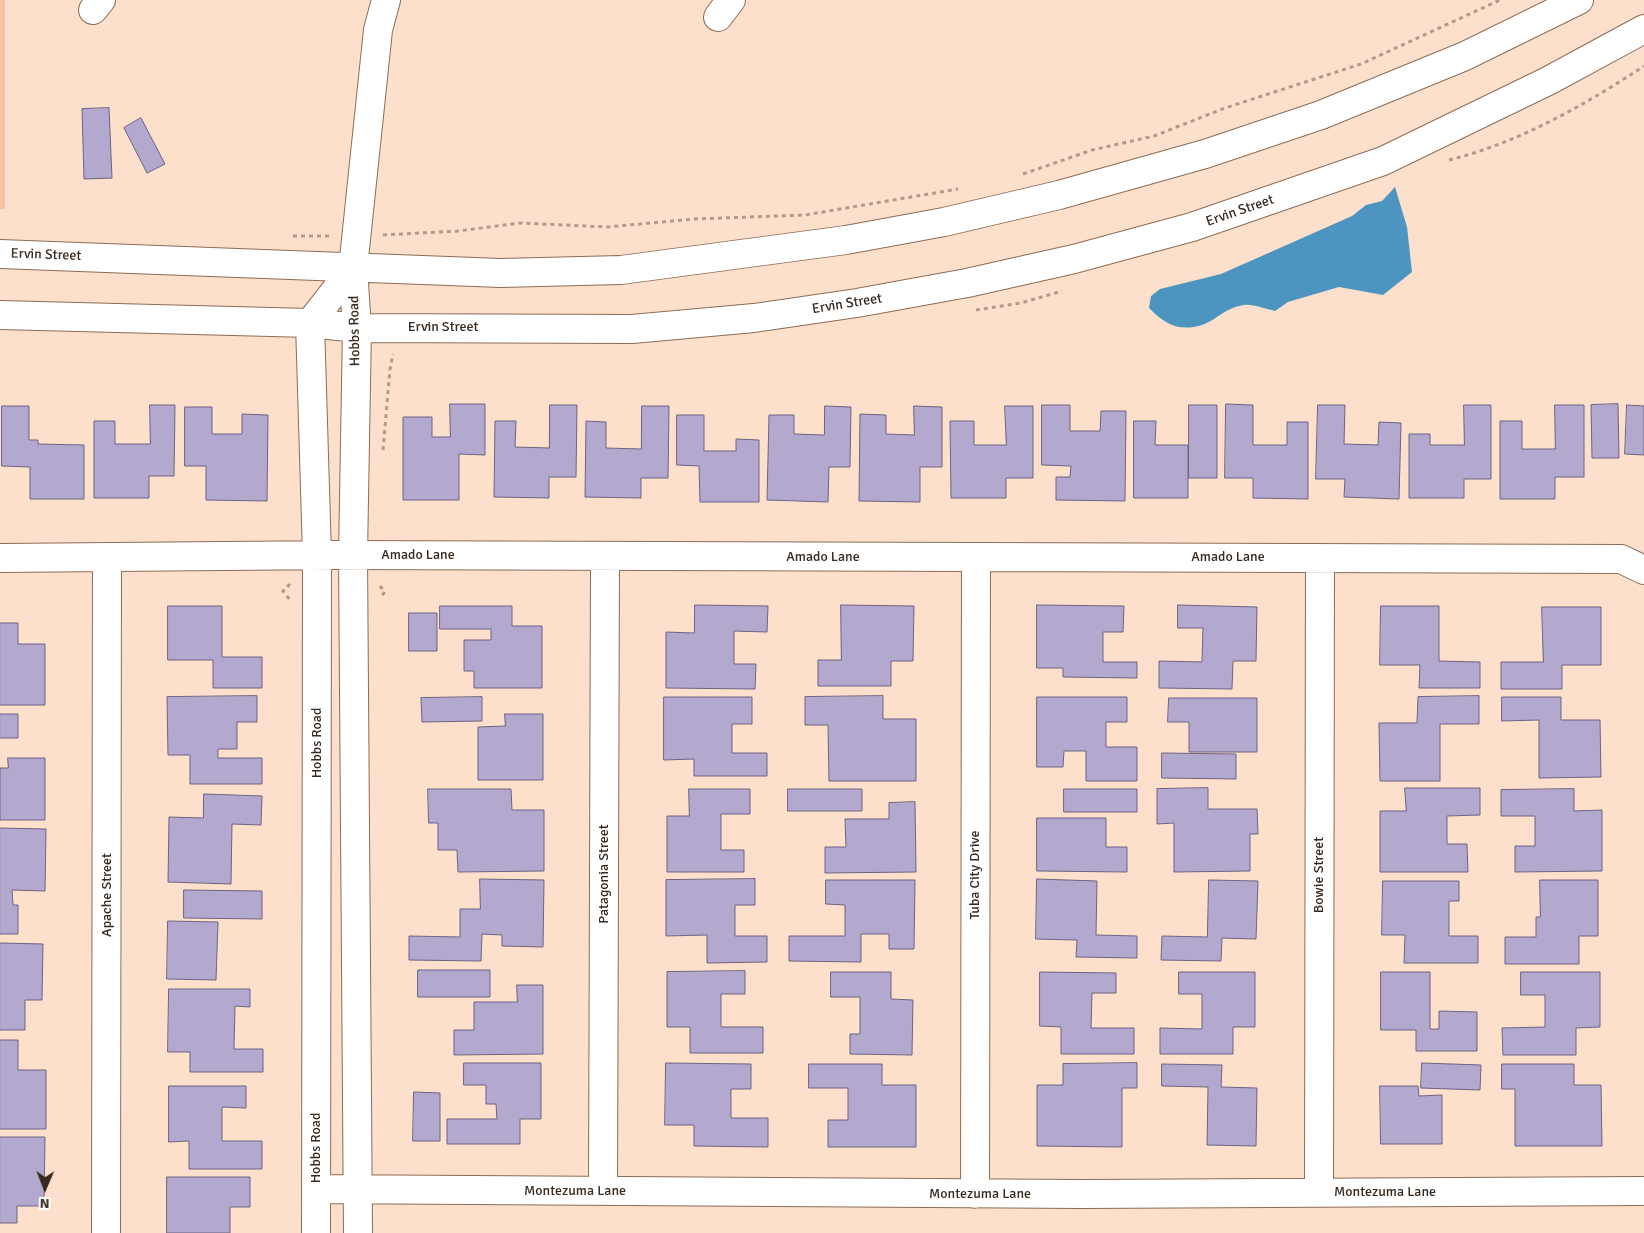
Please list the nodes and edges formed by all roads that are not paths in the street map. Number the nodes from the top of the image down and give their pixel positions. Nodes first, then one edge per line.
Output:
1 (386, 0) edge
2 (1579, 0) edge
3 (1644, 29) edge
4 (0, 254) edge
5 (353, 268) junction
6 (0, 315) edge
7 (310, 323) junction
8 (357, 328) junction
9 (317, 555) junction
10 (353, 555) junction
11 (605, 557) junction
12 (976, 557) junction
13 (0, 558) edge
14 (107, 558) junction
15 (1320, 558) junction
16 (1644, 570) edge
17 (316, 1189) junction
18 (358, 1190) junction
19 (1644, 1190) edge
20 (603, 1191) junction
21 (1319, 1192) junction
22 (975, 1194) junction
23 (106, 1233) edge
24 (316, 1233) edge
25 (358, 1233) edge

1 - 5 street, Hobbs Road
2 - 5 street, Ervin Street
3 - 8 street, Ervin Street
4 - 5 street, Ervin Street
5 - 7 street, Hobbs Road
5 - 8 street, Hobbs Road
6 - 7 street, Ervin Street
7 - 8 street, Ervin Street
7 - 9 street, Hobbs Road
8 - 10 street, Hobbs Road
9 - 10 street, Amado Lane
9 - 14 street, Amado Lane
9 - 17 street, Hobbs Road
10 - 11 street, Amado Lane
10 - 18 street, Hobbs Road
11 - 12 street, Amado Lane
11 - 20 street, Patagonia Street
12 - 15 street, Amado Lane
12 - 22 street, Tuba City Drive
13 - 14 street, Amado Lane
14 - 23 street, Apache Street
15 - 16 street, Amado Lane
15 - 21 street, Bowie Street
17 - 18 street, Montezuma Lane
17 - 24 street, Hobbs Road
18 - 20 street, Montezuma Lane
18 - 25 street, Hobbs Road
19 - 21 street, Montezuma Lane
20 - 22 street, Montezuma Lane
21 - 22 street, Montezuma Lane

